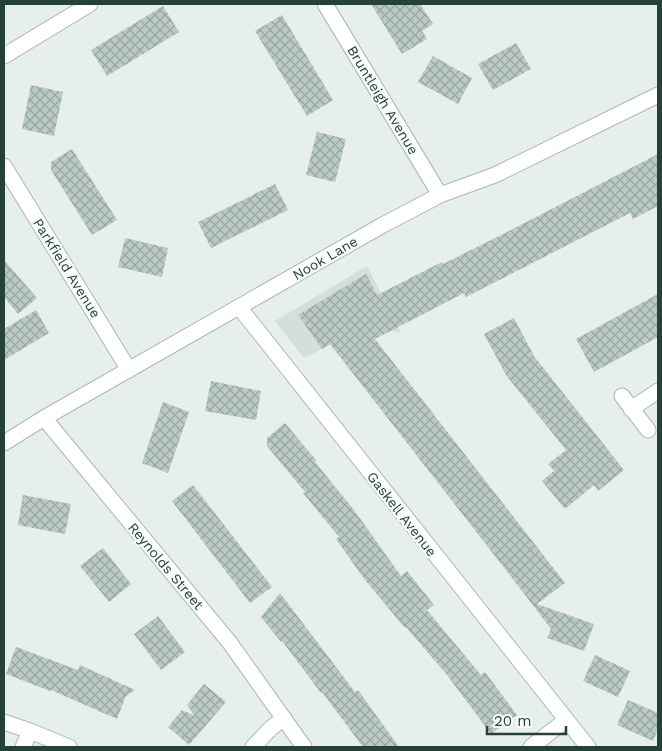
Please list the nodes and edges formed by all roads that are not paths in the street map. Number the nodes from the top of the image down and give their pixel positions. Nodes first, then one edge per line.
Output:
1 (90, 4) edge
2 (326, 4) edge
3 (4, 56) edge
4 (658, 95) edge
5 (4, 166) edge
6 (440, 195) junction
7 (238, 308) junction
8 (129, 370) junction
9 (658, 392) edge
10 (622, 396) dead end
11 (632, 409) junction
12 (44, 418) junction
13 (648, 430) dead end
14 (4, 443) edge
15 (284, 718) junction
16 (566, 720) junction
17 (4, 722) edge
18 (30, 731) junction
19 (23, 747) edge
20 (69, 747) edge
21 (253, 747) edge
22 (304, 747) edge
23 (531, 747) edge
24 (588, 747) edge

1 - 3 street
2 - 6 street, Bruntleigh Avenue
4 - 6 street, Nook Lane
5 - 8 street, Parkfield Avenue
6 - 7 street, Nook Lane
7 - 8 street, Nook Lane
7 - 16 street, Gaskell Avenue
8 - 12 street, Nook Lane
9 - 11 street
10 - 11 street
11 - 13 street
12 - 14 street, Nook Lane
12 - 15 street, Reynolds Street
15 - 21 street
15 - 22 street, Reynolds Street
16 - 23 street
16 - 24 street, Gaskell Avenue
17 - 18 street
18 - 19 street
18 - 20 street

